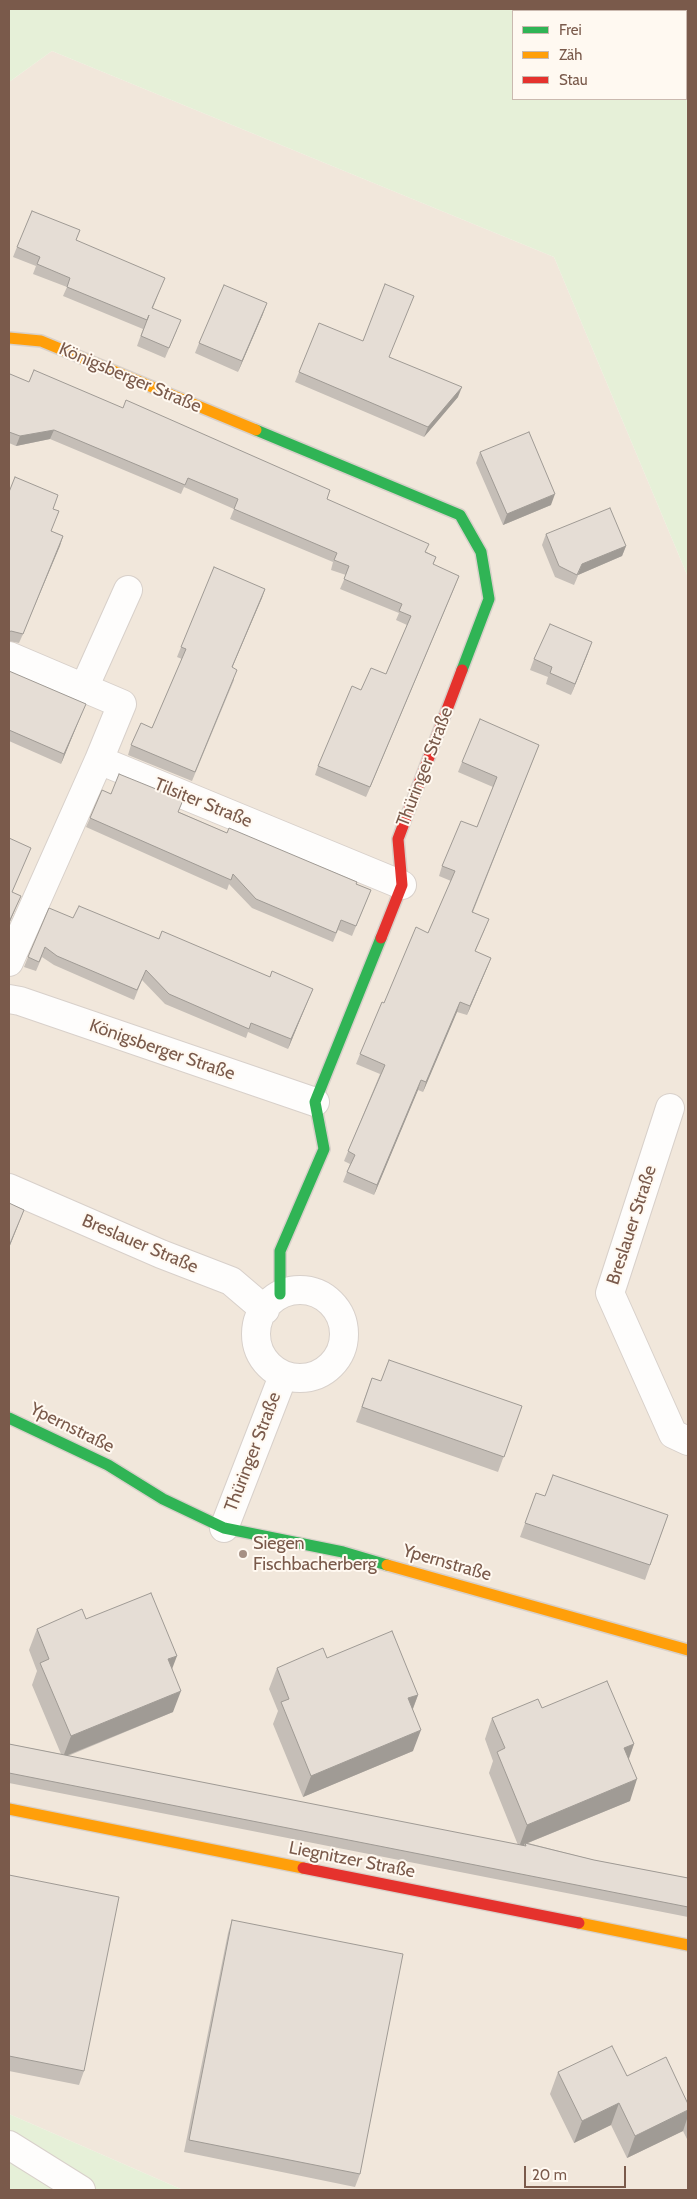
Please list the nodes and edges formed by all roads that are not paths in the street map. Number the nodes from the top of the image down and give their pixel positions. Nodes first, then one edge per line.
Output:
1 (9, 338) edge
2 (249, 428) joint
3 (128, 590) dead end
4 (9, 656) edge
5 (84, 688) junction
6 (99, 760) junction
7 (402, 885) junction
8 (9, 962) edge
9 (9, 999) edge
10 (315, 1102) junction
11 (670, 1108) dead end
12 (9, 1188) edge
13 (273, 1302) junction
14 (282, 1376) junction
15 (9, 1418) edge
16 (688, 1441) edge
17 (224, 1528) junction
18 (688, 1650) edge
19 (9, 1809) edge
20 (688, 1945) edge
21 (9, 2145) edge
22 (81, 2190) edge

1 - 2 street, Königsberger Straße
2 - 7 street, Thüringer Straße
3 - 5 street
4 - 5 street
5 - 6 street
6 - 7 street, Tilsiter Straße
6 - 8 street
7 - 10 street, Thüringer Straße
9 - 10 street, Königsberger Straße
10 - 13 street, Thüringer Straße
11 - 16 street, Breslauer Straße
12 - 13 street, Breslauer Straße
13 - 14 street, Thüringer Straße
13 - 14 street, Thüringer Straße
14 - 17 street, Thüringer Straße
15 - 17 street, Ypernstraße
17 - 18 street, Ypernstraße
19 - 20 street, Liegnitzer Straße
21 - 22 street

